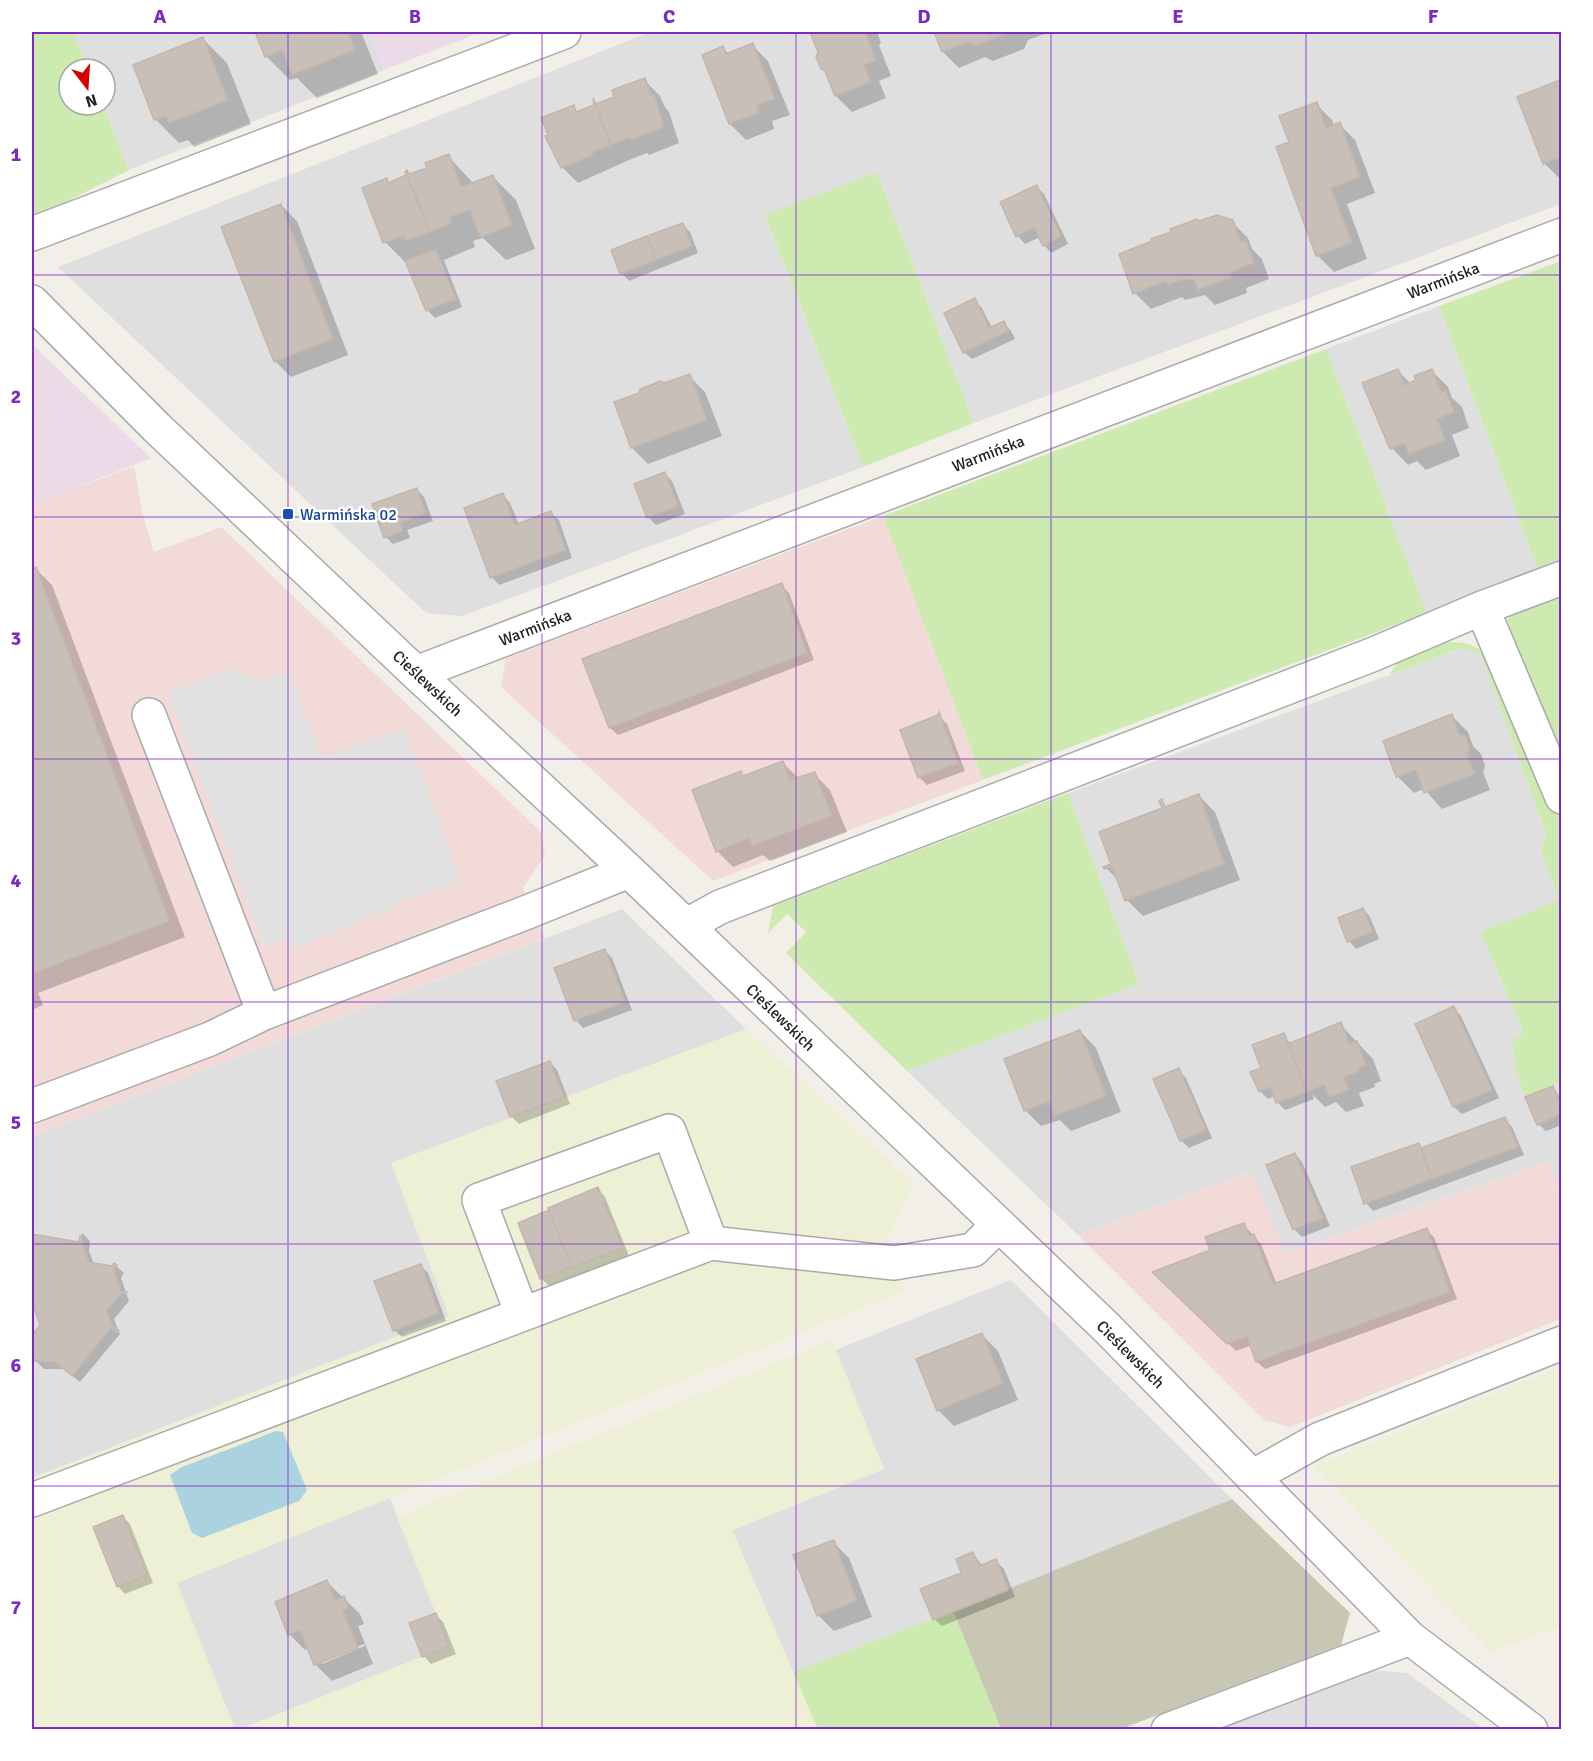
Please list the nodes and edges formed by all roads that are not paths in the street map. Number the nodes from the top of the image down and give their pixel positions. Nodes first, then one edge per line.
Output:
1 (564, 32) edge
2 (32, 234) edge
3 (1562, 235) edge
4 (32, 302) edge
5 (1562, 578) edge
6 (1482, 608) junction
7 (416, 672) junction
8 (149, 715) dead end
9 (1562, 797) edge
10 (629, 871) junction
11 (687, 925) junction
12 (264, 1013) junction
13 (32, 1106) edge
14 (998, 1225) junction
15 (711, 1243) junction
16 (522, 1314) junction
17 (1562, 1343) edge
18 (1252, 1477) junction
19 (32, 1500) edge
20 (1410, 1638) junction
21 (1168, 1730) edge
22 (1531, 1730) edge

1 - 2 street
3 - 7 street, Warmińska
4 - 7 street, Cieślewskich
5 - 6 street
6 - 9 street
6 - 11 street
7 - 10 street, Cieślewskich
8 - 12 street
10 - 11 street, Cieślewskich
10 - 12 street
11 - 14 street, Cieślewskich
12 - 13 street
14 - 15 street
14 - 18 street, Cieślewskich
15 - 16 street
15 - 16 street
16 - 19 street
17 - 18 street
18 - 20 street, Cieślewskich
20 - 21 street
20 - 22 street, Cieślewskich

